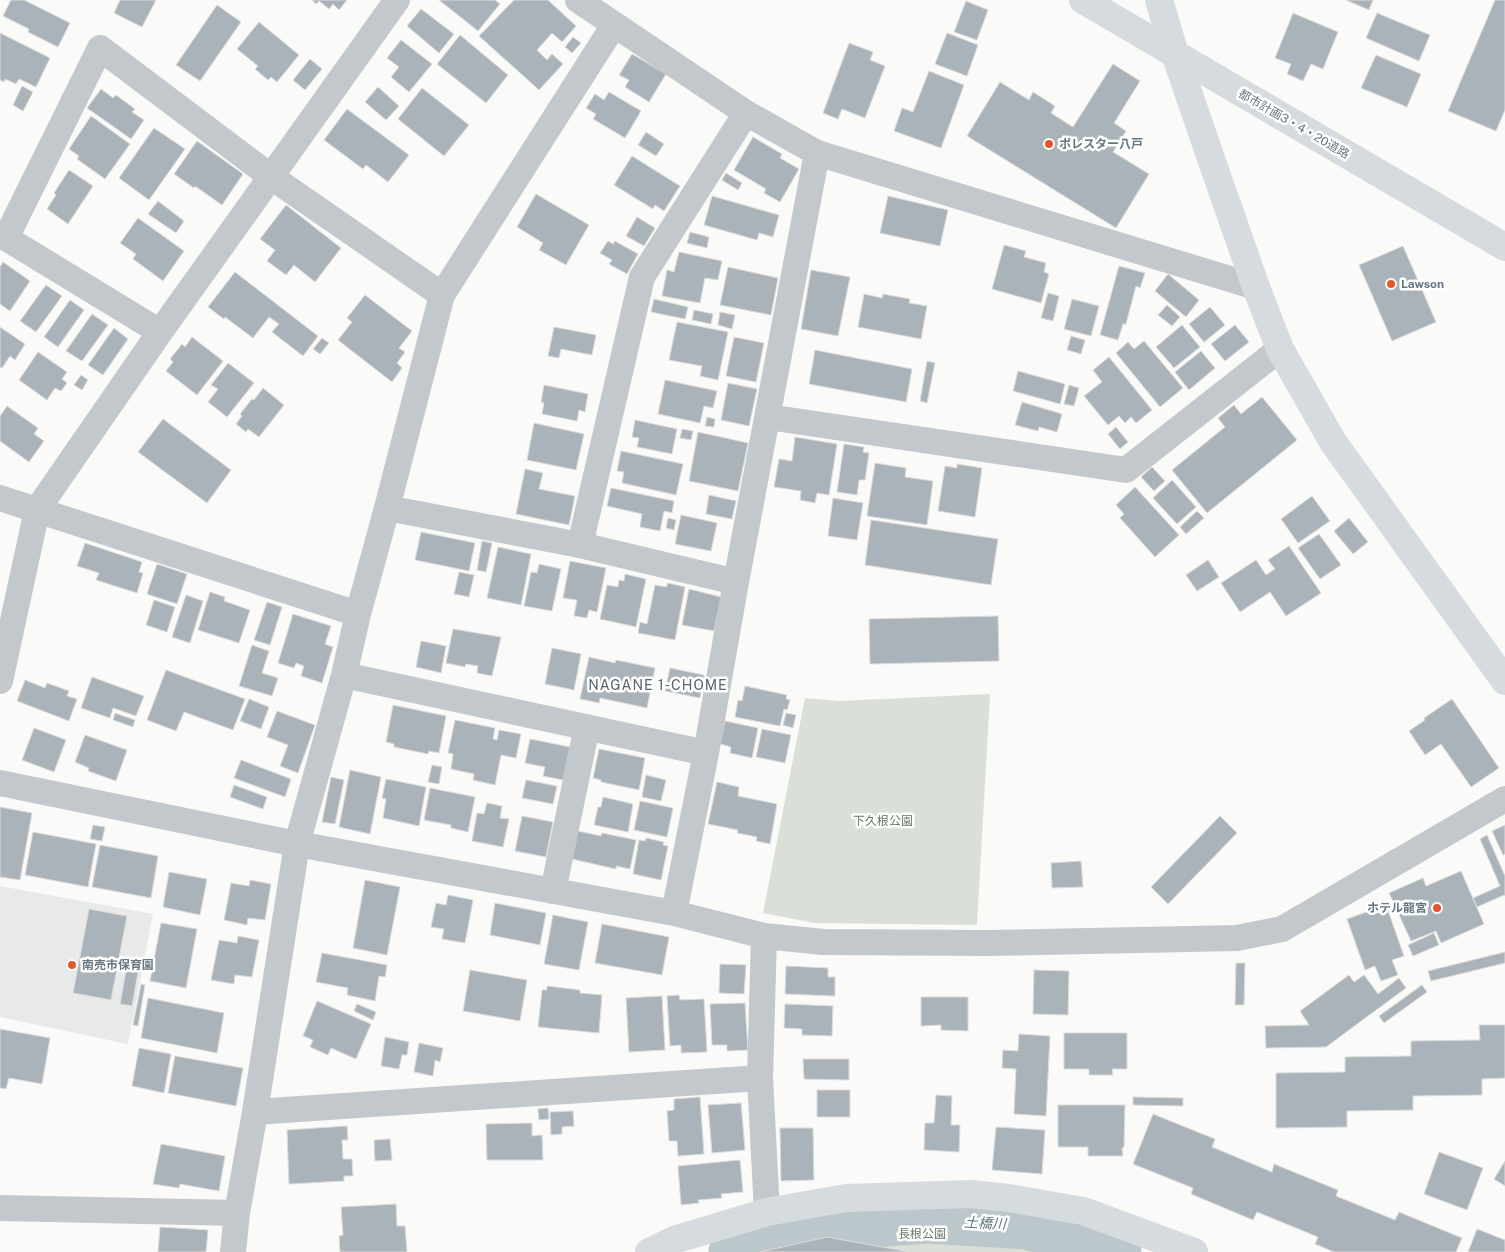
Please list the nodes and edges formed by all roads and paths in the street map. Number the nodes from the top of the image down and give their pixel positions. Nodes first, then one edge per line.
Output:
1 (397, 0) edge
2 (578, 0) edge
3 (1083, 0) edge
4 (1159, 0) edge
5 (614, 25) junction
6 (1175, 54) junction
7 (746, 113) junction
8 (817, 154) junction
9 (270, 176) junction
10 (3, 237) edge
11 (1505, 247) edge
12 (1256, 287) junction
13 (442, 296) junction
14 (160, 332) junction
15 (1280, 349) junction
16 (768, 417) junction
17 (0, 498) edge
18 (387, 508) junction
19 (38, 510) junction
20 (580, 545) junction
21 (736, 582) junction
22 (358, 614) junction
23 (344, 675) junction
24 (0, 681) edge
25 (1505, 681) edge
26 (587, 728) junction
27 (706, 753) junction
28 (0, 783) edge
29 (1505, 799) edge
30 (297, 844) junction
31 (553, 891) junction
32 (674, 914) junction
33 (764, 936) junction
34 (760, 1078) junction
35 (255, 1112) junction
36 (0, 1208) edge
37 (767, 1212) junction
38 (237, 1213) junction
39 (233, 1252) edge
40 (649, 1252) edge
41 (1194, 1252) edge

1 - 9 street
2 - 5 street
3 - 6 street, 都市計画3・4・20道路
4 - 6 street
5 - 7 street
5 - 13 street
6 - 11 street, 都市計画3・4・20道路
6 - 12 street
7 - 8 street
7 - 20 street
8 - 12 street
8 - 16 street
9 - 10 street
9 - 13 street
9 - 14 street
10 - 14 street
12 - 15 street
13 - 18 street
14 - 19 street
15 - 16 street
15 - 25 street
16 - 21 street
17 - 19 street
18 - 20 street
18 - 22 street
19 - 22 street
19 - 24 street
20 - 21 street
21 - 27 street
22 - 23 street
23 - 26 street
23 - 30 street
26 - 27 street
26 - 31 street
27 - 32 street
28 - 30 street
29 - 33 street
30 - 31 street
30 - 35 street
31 - 32 street
32 - 33 street
33 - 34 street
34 - 35 street
34 - 37 street
35 - 38 street
36 - 38 street
37 - 40 street
37 - 41 street
38 - 39 street

